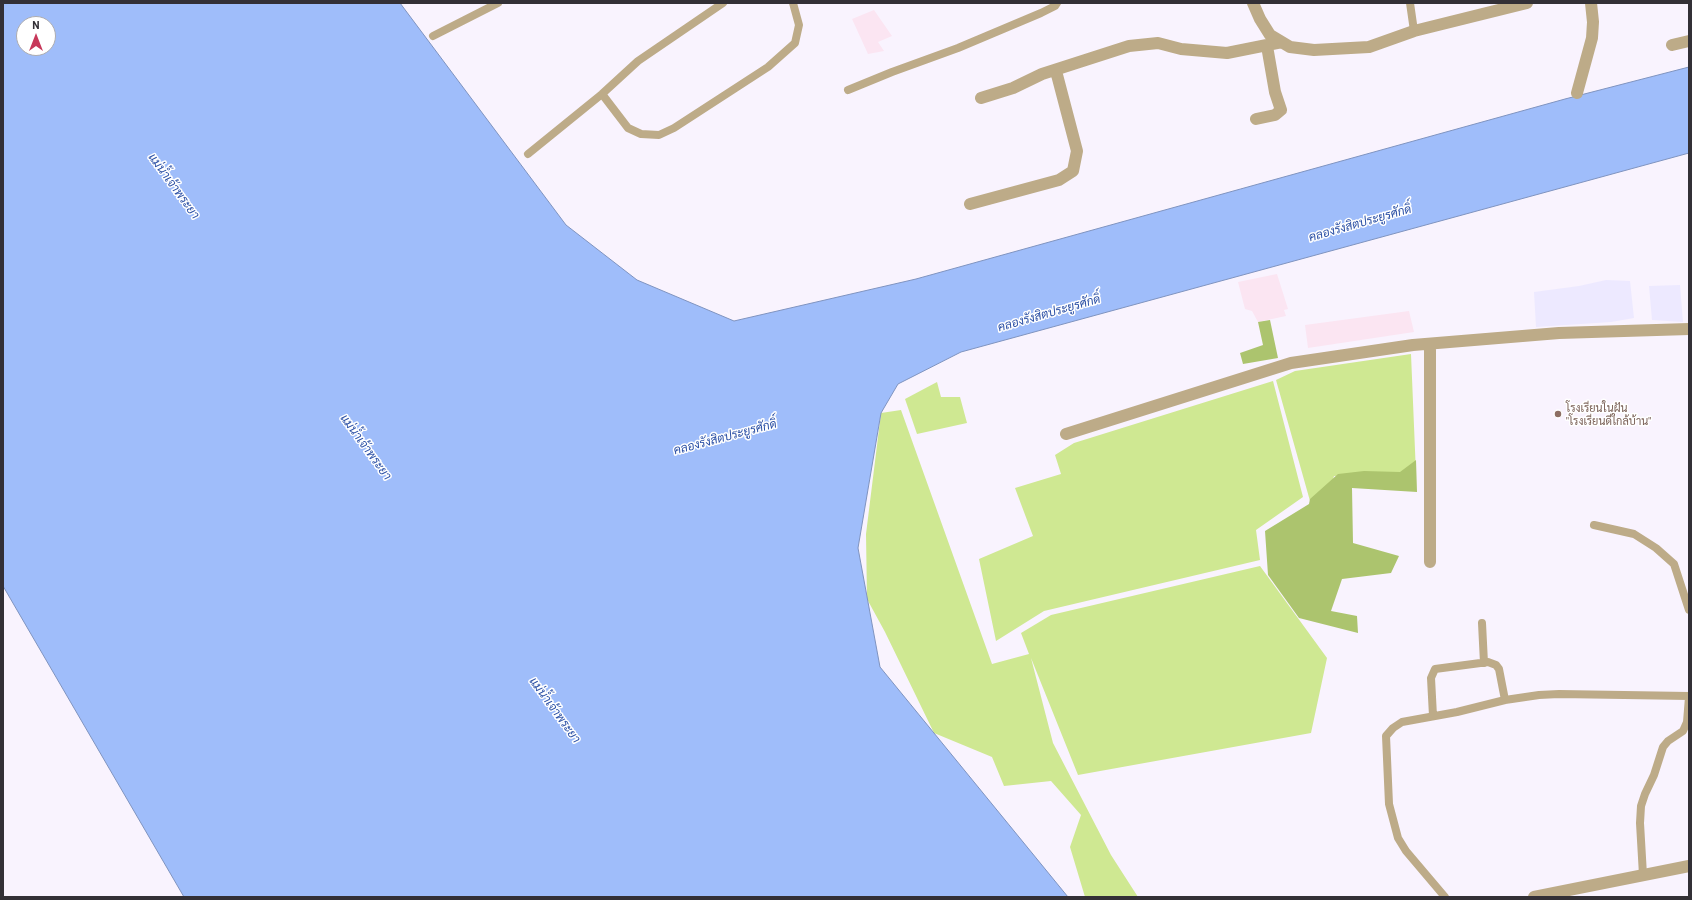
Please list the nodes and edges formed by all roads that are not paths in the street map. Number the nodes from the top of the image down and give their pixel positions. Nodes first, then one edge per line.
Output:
1 (498, 3) edge
2 (723, 3) edge
3 (793, 3) edge
4 (1057, 3) edge
5 (1253, 3) edge
6 (1410, 3) edge
7 (1527, 3) edge
8 (1591, 3) edge
9 (1414, 31) junction
10 (433, 36) dead end
11 (1689, 41) edge
12 (1282, 42) junction
13 (1672, 44) dead end
14 (1267, 46) junction
15 (1056, 71) junction
16 (848, 90) dead end
17 (1577, 93) dead end
18 (602, 94) junction
19 (981, 98) dead end
20 (1256, 118) dead end
21 (528, 154) dead end
22 (970, 204) dead end
23 (1689, 329) edge
24 (1430, 344) junction
25 (1066, 434) dead end
26 (1594, 524) dead end
27 (1430, 562) dead end
28 (1689, 610) edge
29 (1482, 622) dead end
30 (1484, 662) junction
31 (1689, 696) edge
32 (1505, 700) junction
33 (1433, 716) junction
34 (1689, 866) edge
35 (1643, 875) junction
36 (1445, 897) edge
37 (1534, 897) edge

1 - 10 lane
2 - 18 lane
3 - 18 lane
4 - 16 lane
5 - 12 street
6 - 9 lane
7 - 9 street
8 - 17 street
9 - 12 street
11 - 13 street
12 - 14 street
14 - 15 street
14 - 20 street
15 - 19 street
15 - 22 street
18 - 21 lane
23 - 24 street
24 - 25 street
24 - 27 street
26 - 28 lane
29 - 30 lane
30 - 32 lane
30 - 33 lane
31 - 32 lane
31 - 35 lane
32 - 33 lane
33 - 36 lane
34 - 35 street
35 - 37 street

